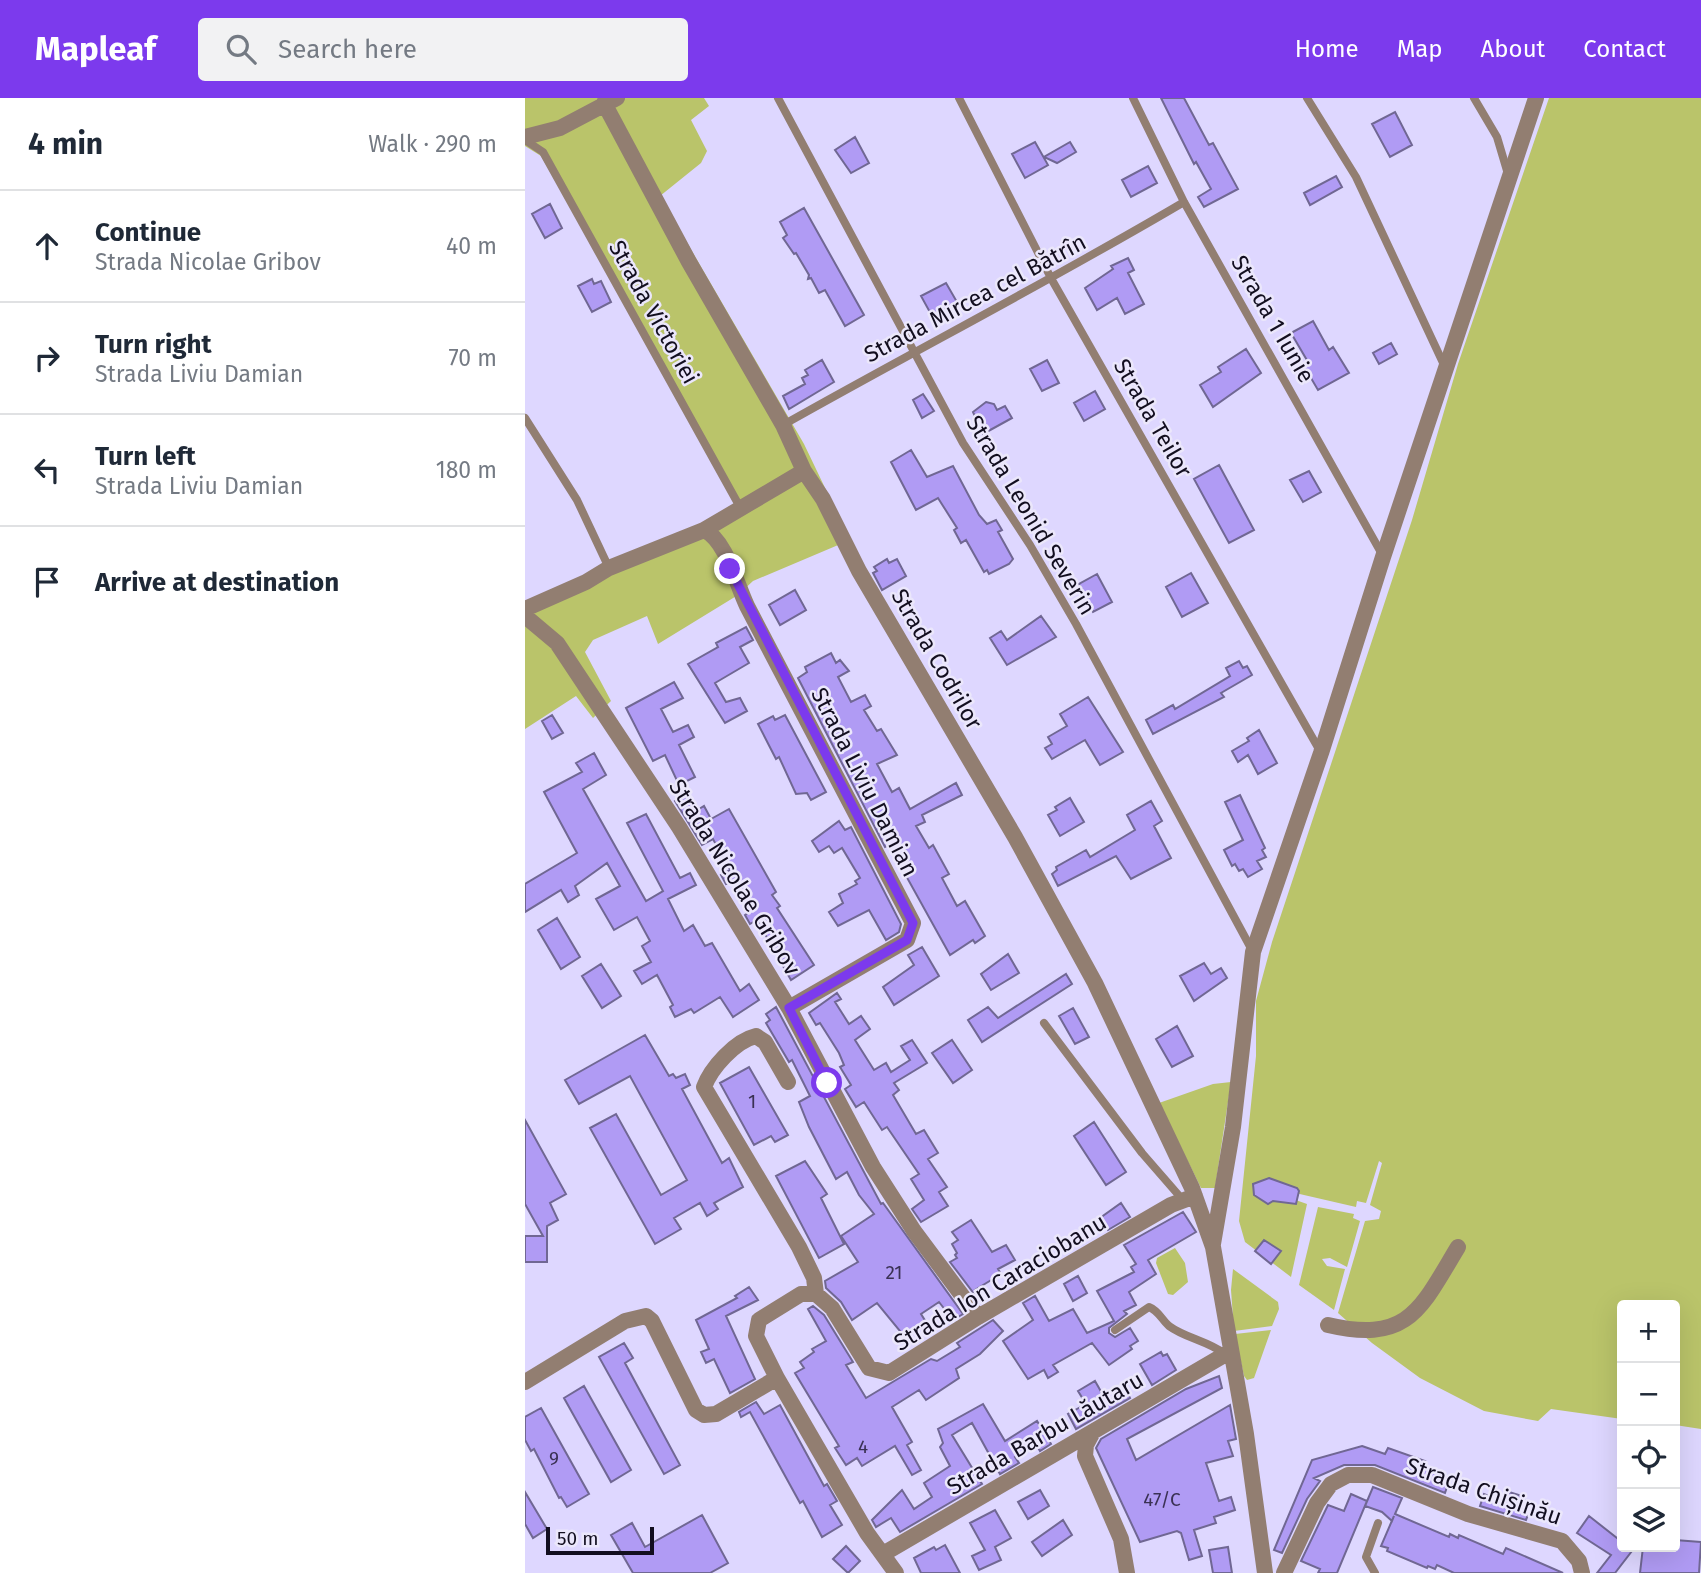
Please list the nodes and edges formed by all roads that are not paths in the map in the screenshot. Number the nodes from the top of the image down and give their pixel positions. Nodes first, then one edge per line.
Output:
1 (778, 98) edge
2 (959, 98) edge
3 (1133, 98) edge
4 (1307, 98) edge
5 (1474, 98) edge
6 (1536, 98) edge
7 (611, 100) edge
8 (525, 139) edge
9 (1510, 180) junction
10 (1184, 202) junction
11 (1052, 280) junction
12 (913, 351) junction
13 (1447, 369) junction
14 (525, 418) edge
15 (783, 425) junction
16 (804, 471) junction
17 (741, 509) junction
18 (704, 530) junction
19 (1383, 557) junction
20 (609, 568) junction
21 (525, 609) edge
22 (525, 616) edge
23 (1321, 753) junction
24 (1253, 952) junction
25 (789, 1008) junction
26 (1044, 1023) dead end
27 (788, 1082) dead end
28 (1189, 1198) junction
29 (1213, 1247) junction
30 (1458, 1247) dead end
31 (816, 1294) junction
32 (978, 1317) junction
33 (1328, 1325) dead end
34 (1115, 1331) dead end
35 (1228, 1352) junction
36 (777, 1378) junction
37 (525, 1382) edge
38 (1093, 1432) junction
39 (1378, 1523) dead end
40 (883, 1554) junction
41 (897, 1573) edge
42 (1127, 1573) edge
43 (1265, 1573) edge
44 (1284, 1573) edge
45 (1375, 1573) edge
46 (1582, 1573) edge

1 - 12 lane, Strada Leonid Severin
2 - 11 lane, Strada Teilor
3 - 10 lane, Strada 1 Iunie
4 - 13 lane
5 - 9 lane
6 - 9 street
7 - 8 street
7 - 15 street, Strada Codrilor
8 - 17 lane, Strada Victoriei
9 - 13 street
10 - 11 lane, Strada Mircea cel Bătrîn
10 - 19 lane, Strada 1 Iunie
11 - 12 lane, Strada Mircea cel Bătrîn
11 - 23 lane, Strada Teilor
12 - 15 lane, Strada Mircea cel Bătrîn
12 - 24 lane, Strada Leonid Severin
13 - 19 street
14 - 20 lane
15 - 16 street, Strada Codrilor
16 - 17 street
16 - 28 street, Strada Codrilor
17 - 18 street
18 - 20 street
18 - 25 street, Strada Liviu Damian
19 - 23 street
20 - 21 street
22 - 25 street, Strada Nicolae Gribov
23 - 24 street
24 - 29 street
25 - 32 street, Strada Nicolae Gribov
26 - 28 lane
27 - 31 street, Strada Ion Caraciobanu
28 - 29 street, Strada Codrilor
28 - 32 street, Strada Ion Caraciobanu
29 - 35 street
30 - 33 street
31 - 32 street, Strada Ion Caraciobanu
31 - 36 street
34 - 35 lane
35 - 38 street, Strada Barbu Lăutaru
35 - 43 street
36 - 37 street
36 - 40 street
38 - 40 street, Strada Barbu Lăutaru
38 - 42 street
39 - 45 lane
40 - 41 street
44 - 46 street, Strada Chișinău

